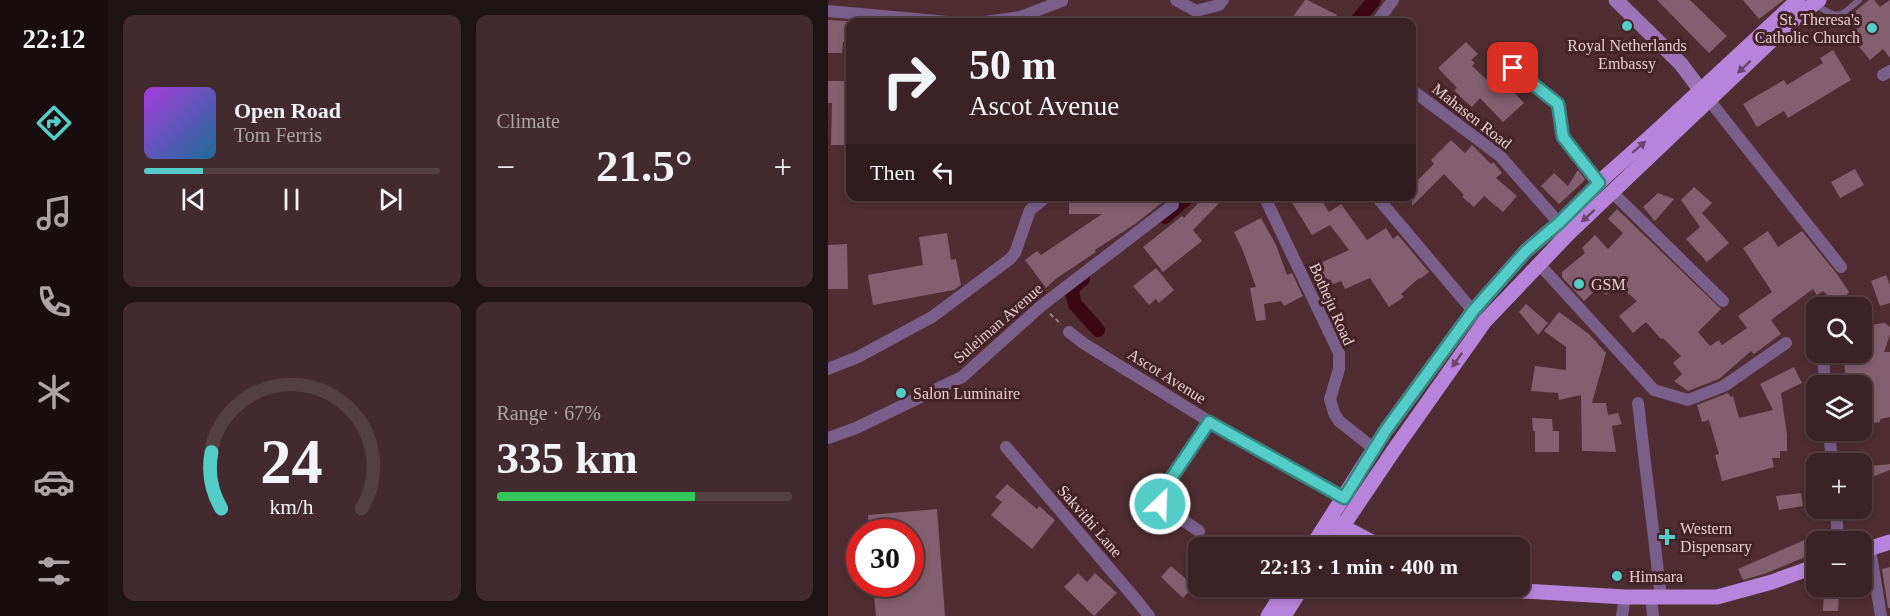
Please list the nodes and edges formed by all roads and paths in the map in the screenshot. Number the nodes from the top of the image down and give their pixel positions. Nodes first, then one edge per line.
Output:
1 (1176, 0) edge
2 (1223, 0) edge
3 (1393, 0) edge
4 (1616, 0) edge
5 (1798, 0) edge
6 (1859, 0) edge
7 (1062, 1) edge
8 (1817, 2) edge
9 (828, 11) edge
10 (904, 18) edge
11 (1013, 18) edge
12 (1380, 18) edge
13 (1498, 56) dead end
14 (1416, 93) edge
15 (1705, 95) junction
16 (1599, 183) junction
17 (1613, 193) junction
18 (1041, 201) edge
19 (1266, 201) edge
20 (1380, 201) edge
21 (1173, 205) dead end
22 (1559, 223) junction
23 (1539, 264) junction
24 (1841, 267) dead end
25 (1723, 302) dead end
26 (1041, 306) junction
27 (1473, 311) junction
28 (1069, 332) joint
29 (1786, 343) dead end
30 (828, 369) edge
31 (1638, 403) dead end
32 (1209, 422) junction
33 (828, 438) edge
34 (1006, 447) dead end
35 (1373, 448) junction
36 (1344, 498) junction
37 (1336, 523) junction
38 (1199, 531) dead end
39 (1322, 537) edge
40 (1332, 537) edge
41 (1362, 537) edge
42 (1878, 548) edge
43 (1806, 570) edge
44 (1530, 591) edge
45 (1280, 597) edge
46 (1296, 597) edge
47 (1625, 597) junction
48 (1656, 597) junction
49 (1149, 616) edge
50 (1268, 616) edge
51 (1284, 616) edge
52 (1622, 616) edge
53 (1653, 616) edge
54 (1881, 616) edge

1 - 2 street
3 - 12 street
4 - 15 main road
5 - 15 main road
6 - 8 lane
7 - 11 street
8 -> 15 main road
9 - 10 street
13 - 16 street
14 - 22 street, Mahasen Road
16 -> 15 main road
15 - 17 main road
15 - 24 street
16 - 22 main road
17 -> 23 main road
17 - 25 street
18 - 30 street
19 - 35 street, Botheju Road
20 - 27 street
21 - 26 street, Suleiman Avenue
22 - 27 main road
23 - 29 street
23 -> 37 main road
26 - 28 path
26 - 33 street, Suleiman Avenue
27 - 35 main road
28 - 32 street, Ascot Avenue
31 - 48 street
32 - 36 street, Ascot Avenue
32 - 38 street
34 - 49 street, Sakvithi Lane
35 - 36 main road
36 - 37 main road
37 - 39 main road
37 - 40 main road
37 - 41 main road
42 - 54 street
43 - 48 main road
44 - 47 main road
45 - 50 main road
46 - 51 main road
47 - 48 main road
47 - 52 street
48 - 53 street

